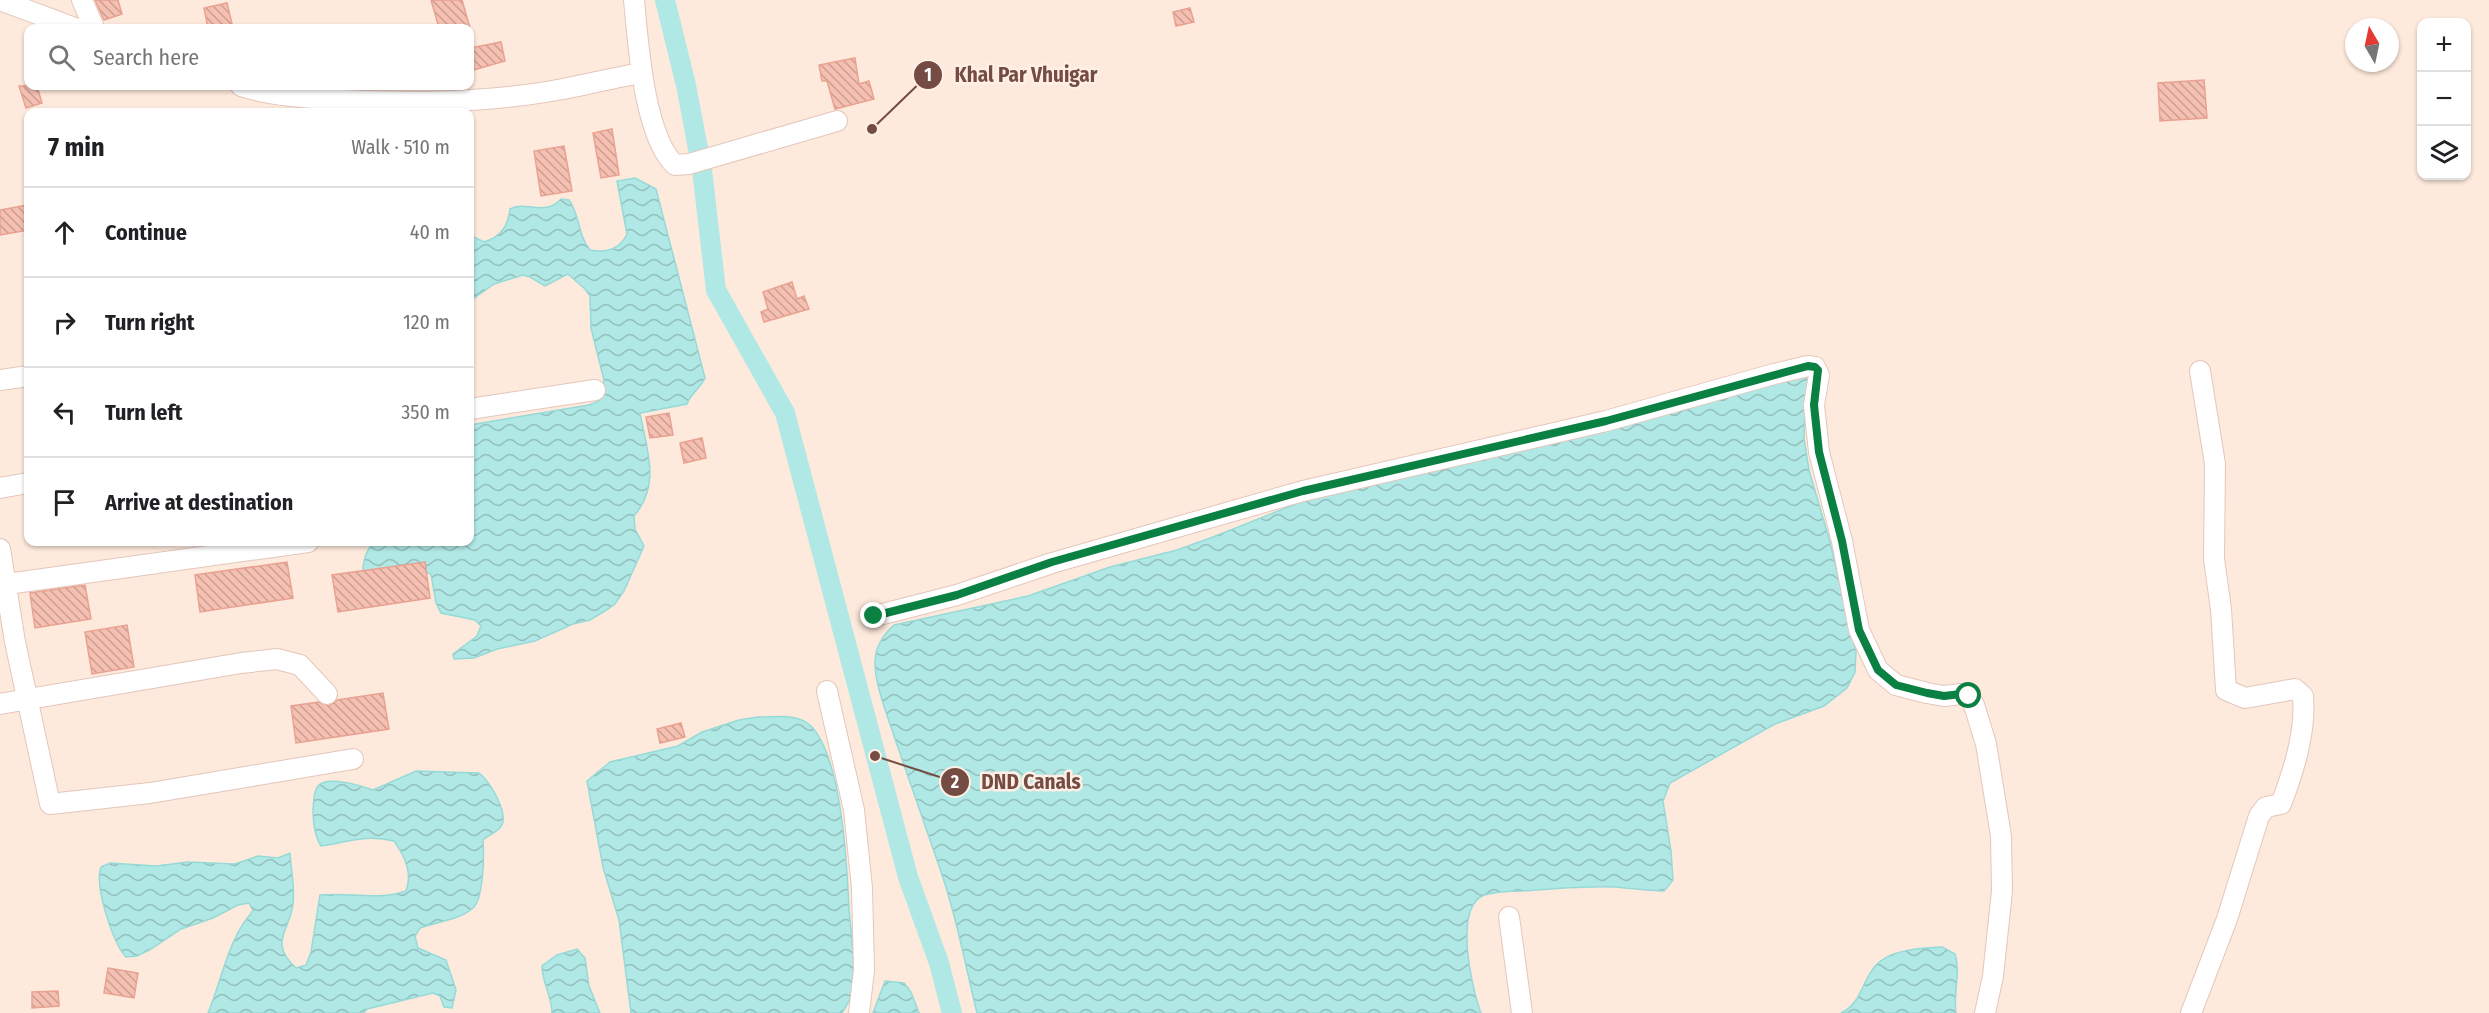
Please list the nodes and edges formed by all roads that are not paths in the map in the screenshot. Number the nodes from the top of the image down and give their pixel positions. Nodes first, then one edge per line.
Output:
1 (0, 0) edge
2 (82, 0) edge
3 (634, 0) edge
4 (64, 24) edge
5 (92, 24) edge
6 (642, 74) junction
7 (255, 90) edge
8 (837, 121) dead end
9 (2200, 371) dead end
10 (24, 377) edge
11 (0, 380) edge
12 (595, 390) dead end
13 (474, 408) edge
14 (24, 484) edge
15 (0, 488) edge
16 (279, 546) edge
17 (0, 549) edge
18 (7, 584) junction
19 (874, 616) dead end
20 (827, 691) dead end
21 (327, 694) dead end
22 (29, 699) junction
23 (0, 704) edge
24 (353, 759) dead end
25 (1509, 917) dead end
26 (859, 1013) edge
27 (1522, 1013) edge
28 (1985, 1013) edge
29 (2191, 1013) edge

1 - 4 street
2 - 5 street
3 - 6 street
6 - 7 street
6 - 8 street
9 - 29 street
10 - 11 street
12 - 13 street
14 - 15 street
16 - 18 street
17 - 18 street
18 - 22 street
19 - 28 street
20 - 26 street
21 - 22 street
22 - 23 street
22 - 24 street
25 - 27 street

